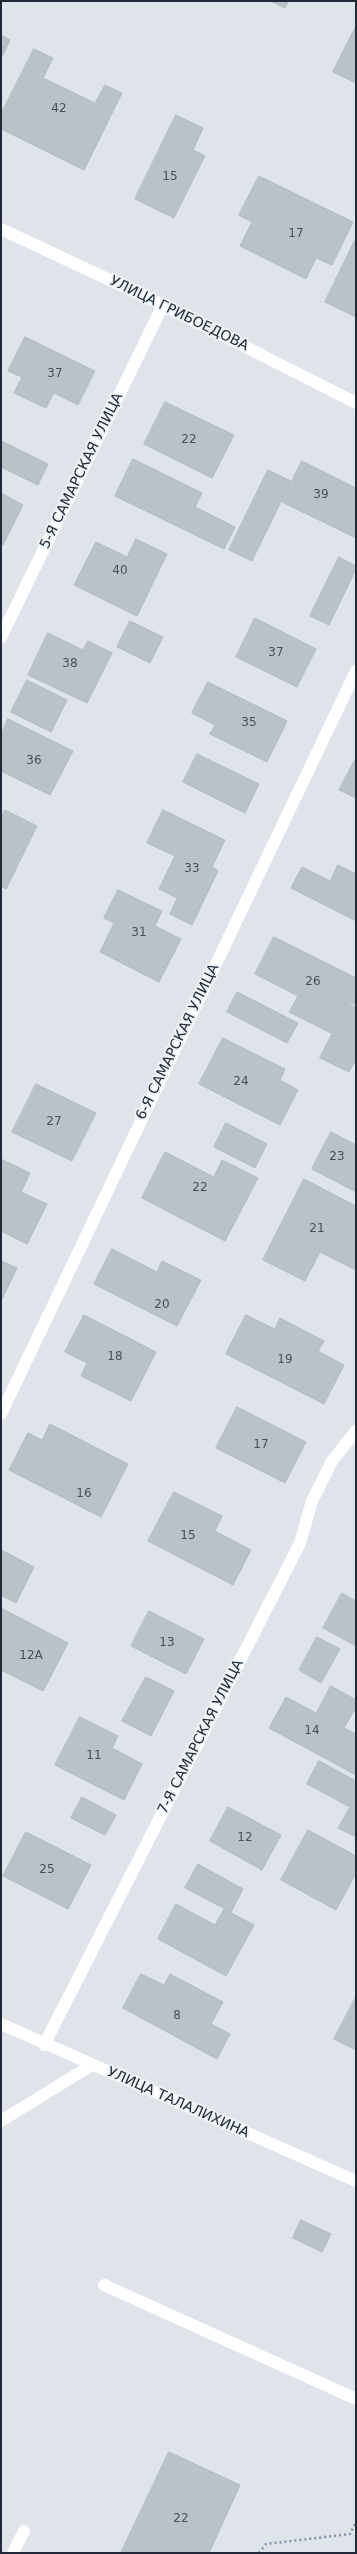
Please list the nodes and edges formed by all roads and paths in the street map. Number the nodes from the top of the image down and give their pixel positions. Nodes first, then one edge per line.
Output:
1 (1, 229) edge
2 (163, 305) junction
3 (356, 403) edge
4 (1, 637) edge
5 (356, 671) edge
6 (1, 1414) edge
7 (356, 1431) edge
8 (1, 2024) edge
9 (44, 2045) junction
10 (92, 2065) junction
11 (1, 2121) edge
12 (356, 2181) edge
13 (104, 2285) dead end
14 (356, 2399) edge
15 (356, 2522) edge
16 (24, 2531) dead end
17 (13, 2553) edge
18 (258, 2553) edge

1 - 2 street, УЛИЦА ГРИБОЕДОВА
2 - 3 street, УЛИЦА ГРИБОЕДОВА
2 - 4 street, 5-Я САМАРСКАЯ УЛИЦА
5 - 6 street, 6-Я САМАРСКАЯ УЛИЦА
7 - 9 street, 7-Я САМАРСКАЯ УЛИЦА
8 - 9 street, УЛИЦА ТАЛАЛИХИНА
9 - 10 street, УЛИЦА ТАЛАЛИХИНА
10 - 11 street
10 - 12 street, УЛИЦА ТАЛАЛИХИНА
13 - 14 street
15 - 18 path
16 - 17 street

